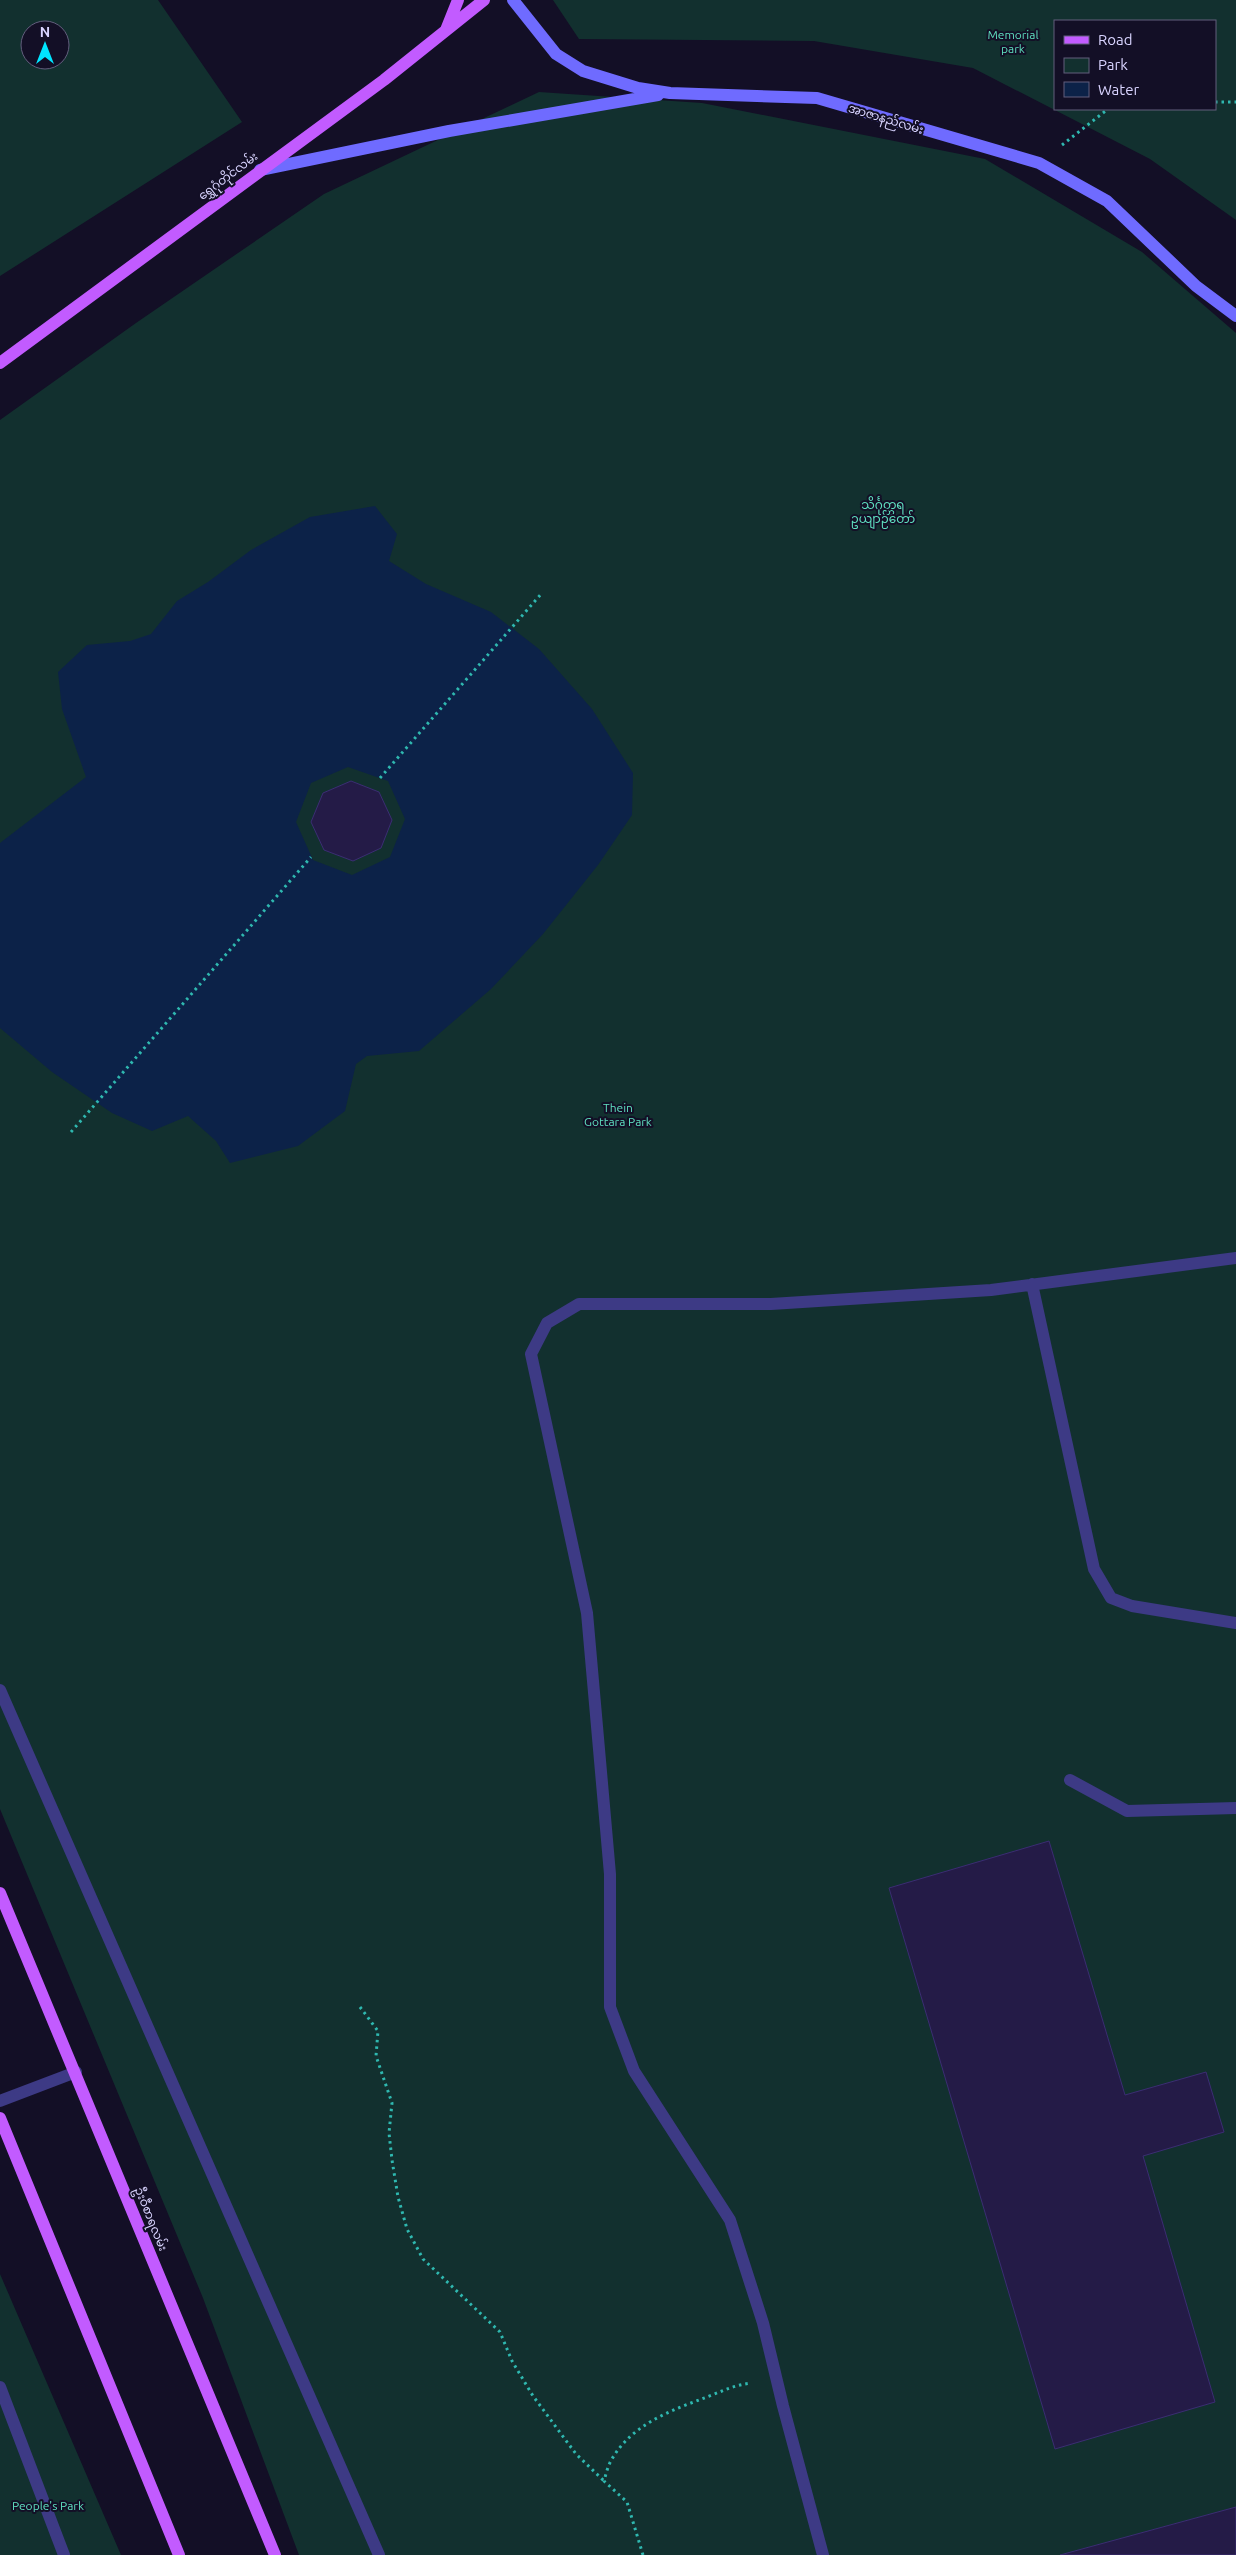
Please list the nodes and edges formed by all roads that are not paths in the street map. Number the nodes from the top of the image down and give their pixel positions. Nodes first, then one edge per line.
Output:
1 (458, 0) edge
2 (484, 0) edge
3 (513, 0) edge
4 (445, 32) junction
5 (670, 93) junction
6 (258, 171) junction
7 (1236, 316) edge
8 (0, 363) edge
9 (1236, 1258) edge
10 (1032, 1284) junction
11 (1236, 1623) edge
12 (0, 1690) edge
13 (1070, 1780) dead end
14 (1236, 1808) edge
15 (0, 1893) edge
16 (76, 2072) junction
17 (0, 2101) edge
18 (0, 2118) edge
19 (0, 2387) edge
20 (64, 2555) edge
21 (179, 2555) edge
22 (274, 2555) edge
23 (379, 2555) edge
24 (823, 2555) edge

1 - 4 main road
2 - 4 main road, ရွှေဂုံတိုင်လမ်း
3 - 5 main road, အာဇာနည်လမ်း
4 - 6 main road, ရွှေဂုံတိုင်လမ်း
5 - 6 main road
5 - 7 main road, အာဇာနည်လမ်း
6 - 8 main road, ရွှေဂုံတိုင်လမ်း
9 - 10 lane
10 - 11 lane
10 - 24 lane
12 - 23 lane
13 - 14 lane
15 - 16 main road, ဦးဝီစာရလမ်း
16 - 17 lane
16 - 22 main road, ဦးဝီစာရလမ်း
18 - 21 main road
19 - 20 lane

